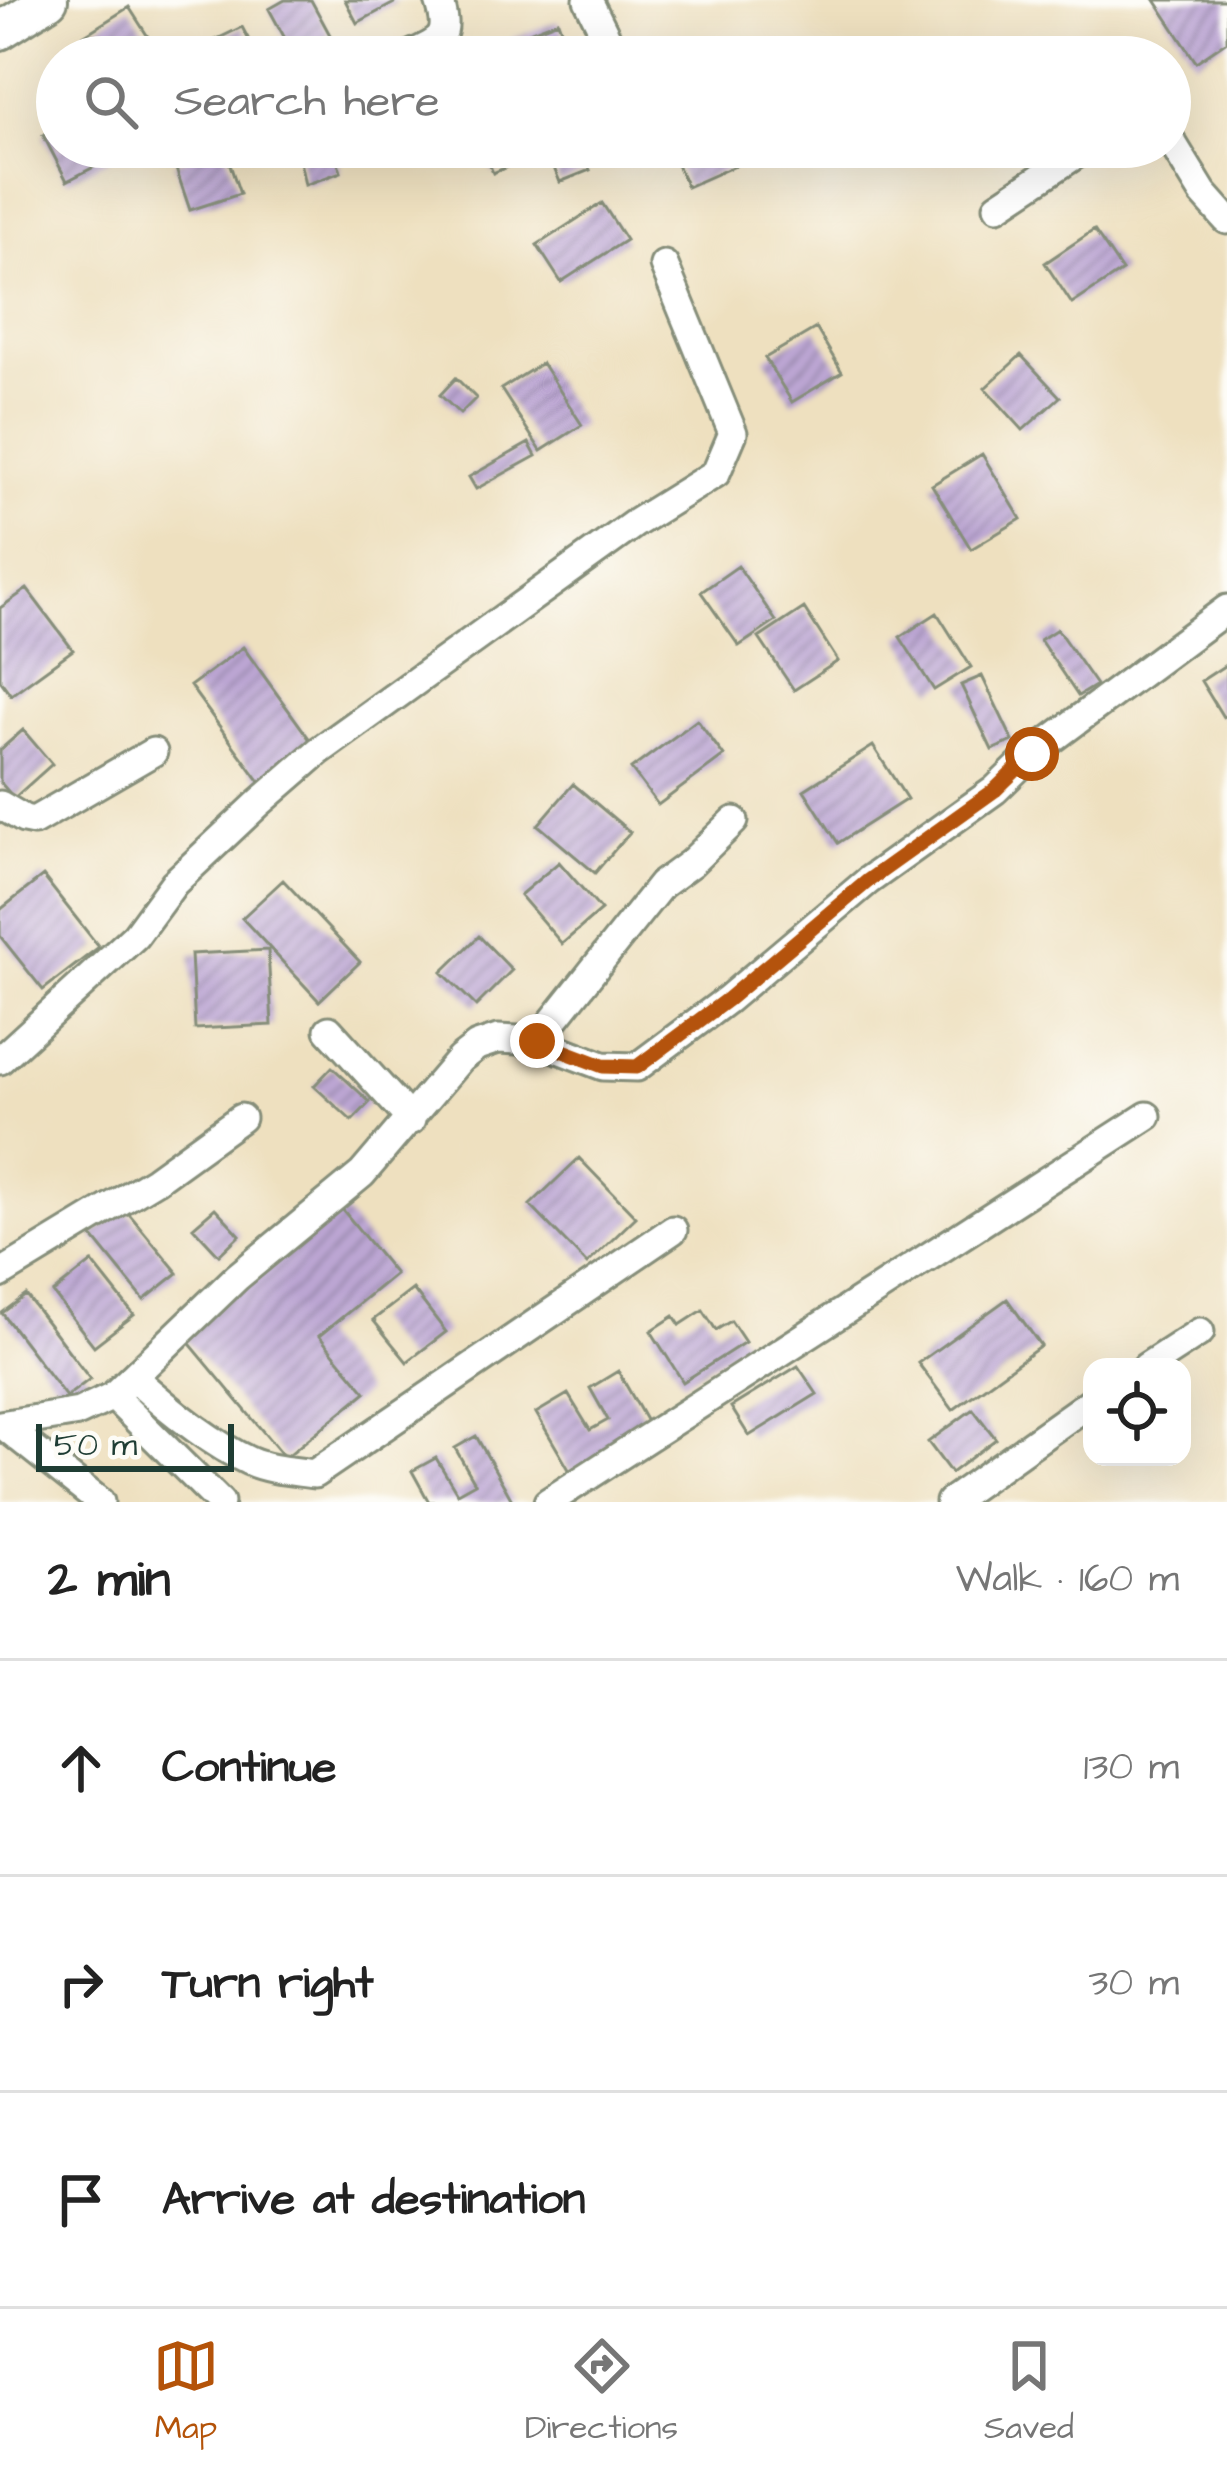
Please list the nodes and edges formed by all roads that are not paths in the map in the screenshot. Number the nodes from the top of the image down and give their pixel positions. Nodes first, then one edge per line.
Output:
1 (49, 0) edge
2 (440, 0) edge
3 (588, 0) edge
4 (0, 32) edge
5 (442, 36) edge
6 (606, 36) edge
7 (1055, 168) edge
8 (1188, 168) edge
9 (998, 206) dead end
10 (1227, 220) edge
11 (664, 265) dead end
12 (1227, 610) edge
13 (153, 752) dead end
14 (0, 805) edge
15 (734, 820) dead end
16 (328, 1030) dead end
17 (537, 1041) junction
18 (0, 1060) edge
19 (1147, 1116) dead end
20 (241, 1118) dead end
21 (411, 1120) junction
22 (674, 1230) dead end
23 (0, 1274) edge
24 (1200, 1332) dead end
25 (1160, 1358) edge
26 (123, 1386) junction
27 (1083, 1407) edge
28 (1, 1425) edge
29 (100, 1502) edge
30 (220, 1502) edge
31 (548, 1502) edge
32 (950, 1502) edge

1 - 4 street
2 - 5 street
3 - 6 street
7 - 9 street
8 - 10 street
11 - 18 street
12 - 17 street
13 - 14 street
15 - 17 street
16 - 21 street
17 - 21 street
19 - 31 street
20 - 23 street
21 - 26 street
22 - 26 street
24 - 25 street
26 - 28 street
26 - 30 street
27 - 32 street
28 - 29 street

